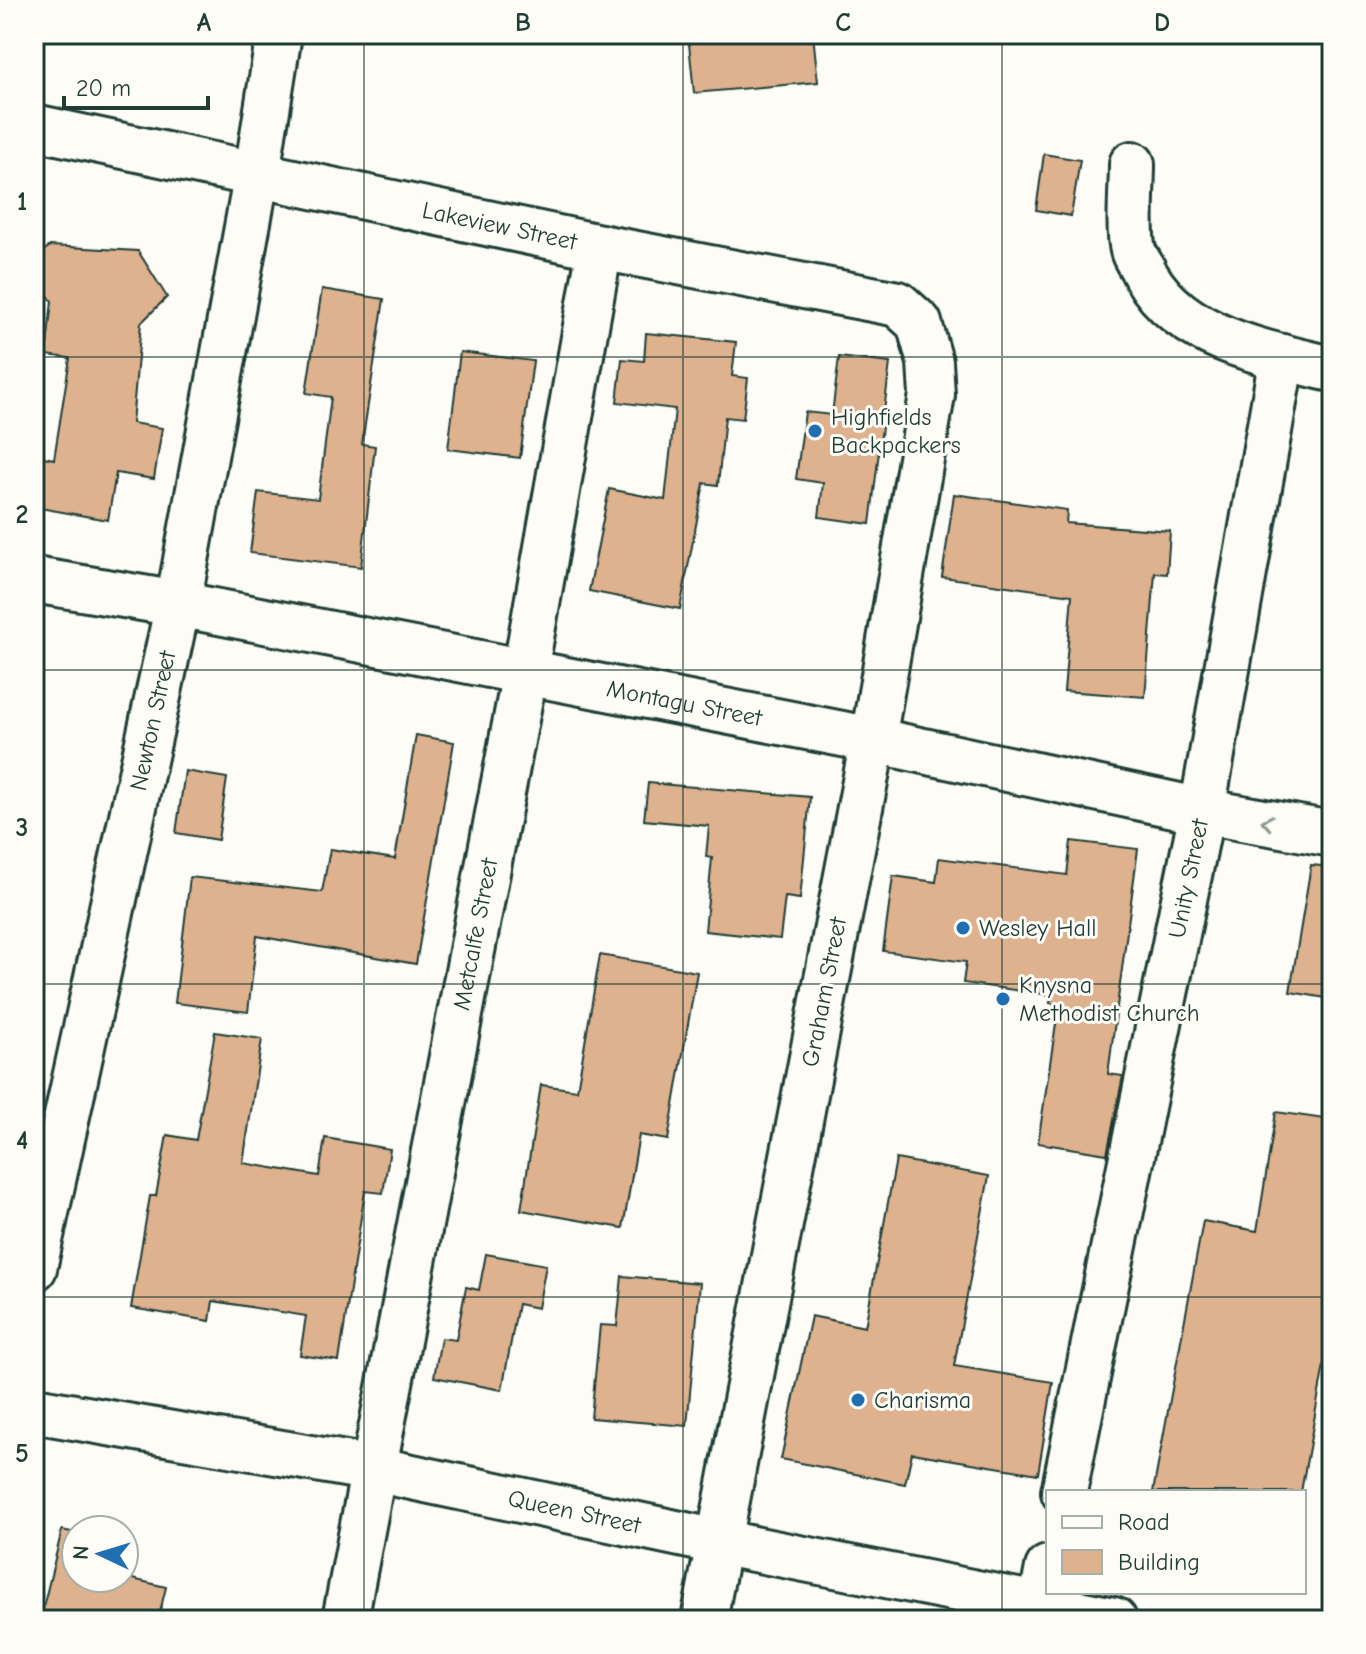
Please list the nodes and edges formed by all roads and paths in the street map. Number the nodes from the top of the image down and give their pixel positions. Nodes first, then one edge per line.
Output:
1 (279, 34) edge
2 (34, 127) edge
3 (1132, 164) dead end
4 (257, 173) junction
5 (600, 247) junction
6 (1282, 357) junction
7 (930, 362) joint
8 (1332, 369) edge
9 (34, 580) edge
10 (178, 604) junction
11 (525, 672) junction
12 (873, 740) junction
13 (1202, 811) junction
14 (1332, 834) edge
15 (34, 1268) edge
16 (34, 1410) edge
17 (374, 1469) junction
18 (1064, 1490) edge
19 (718, 1542) junction
20 (1042, 1598) edge
21 (345, 1620) edge
22 (704, 1620) edge
23 (1114, 1620) edge

1 - 4 street, Newton Street
2 - 4 street, Lakeview Street
3 - 6 street
4 - 5 street, Lakeview Street
4 - 10 street, Newton Street
5 - 7 street, Lakeview Street
5 - 11 street, Metcalfe Street
6 - 8 street
6 - 13 street, Unity Street
7 - 12 street, Graham Street
9 - 10 street, Montagu Street
10 - 11 street, Montagu Street
10 - 15 street, Newton Street
11 - 12 street, Montagu Street
11 - 17 street, Metcalfe Street
12 - 13 street, Montagu Street
12 - 19 street, Graham Street
14 -> 13 street, Montagu Street
13 - 18 street, Unity Street
16 - 17 street, Queen Street
17 - 19 street, Queen Street
17 - 21 street, Metcalfe Street
19 - 20 street, Queen Street
19 - 22 street, Graham Street
20 - 23 street, Queen Street

